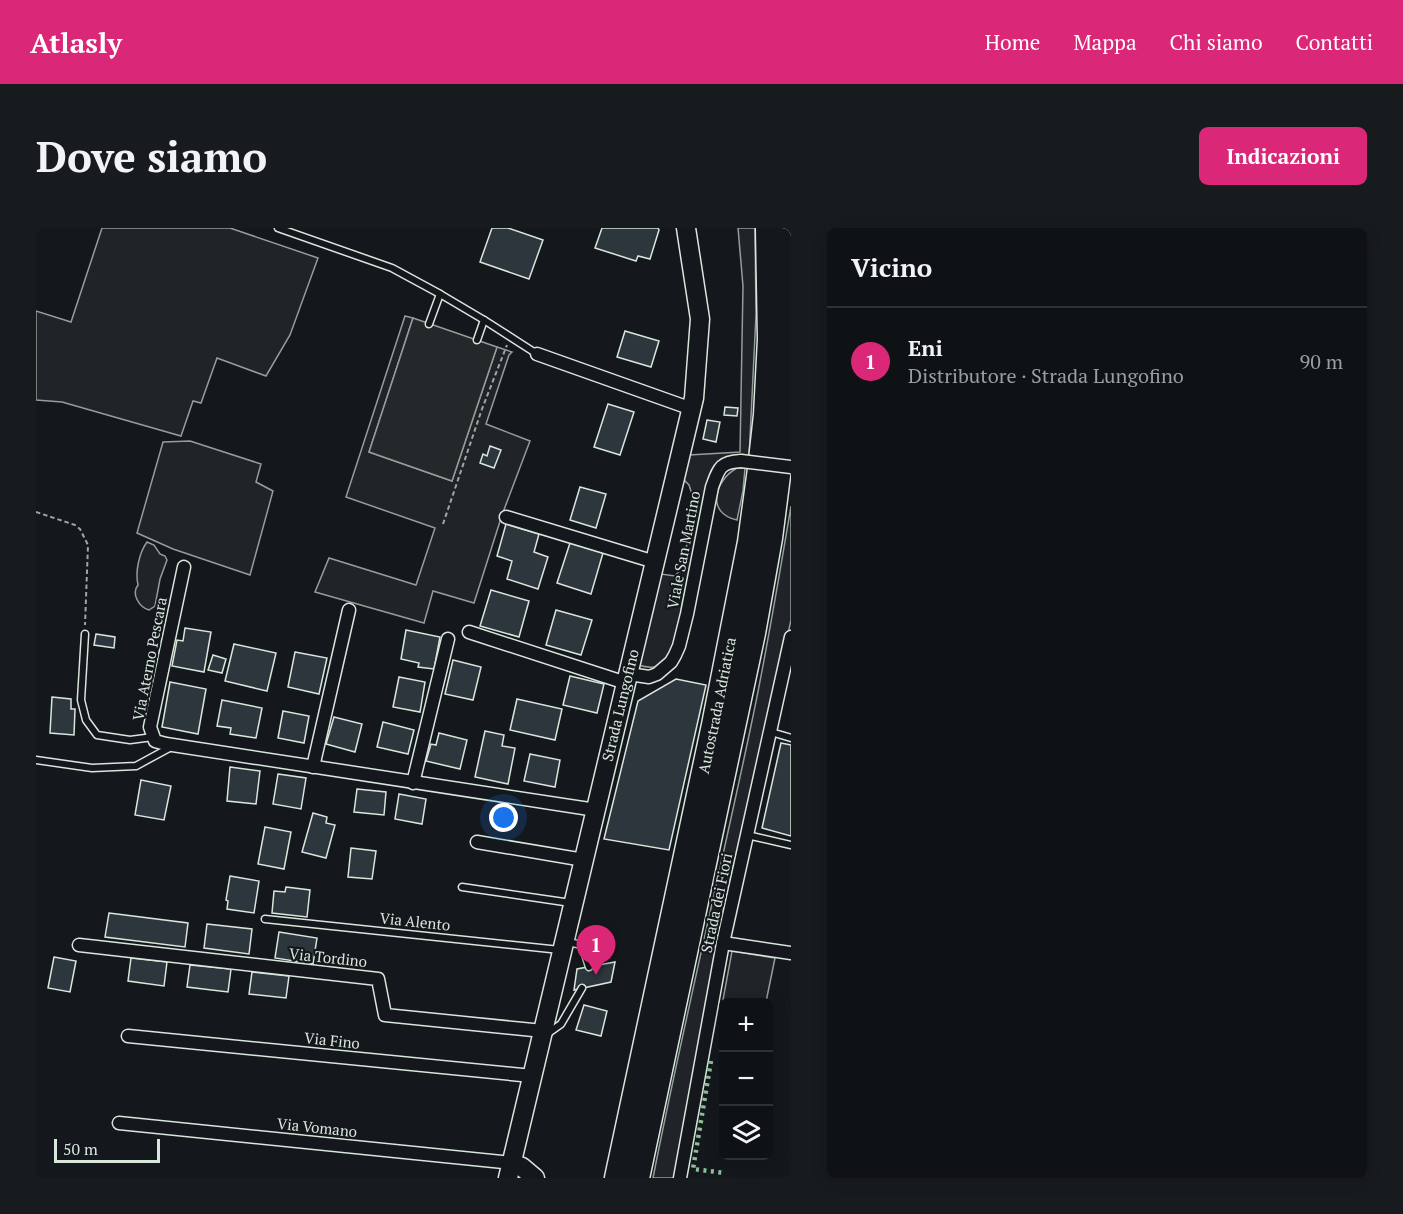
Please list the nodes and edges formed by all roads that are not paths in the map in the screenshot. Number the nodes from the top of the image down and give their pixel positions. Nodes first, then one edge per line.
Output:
1 (278, 228) edge
2 (686, 228) edge
3 (768, 228) edge
4 (788, 228) edge
5 (440, 294) junction
6 (484, 320) junction
7 (429, 324) dead end
8 (477, 340) dead end
9 (537, 354) joint
10 (692, 409) junction
11 (791, 467) edge
12 (506, 517) dead end
13 (655, 562) junction
14 (184, 567) dead end
15 (350, 610) dead end
16 (469, 632) dead end
17 (85, 634) road end
18 (791, 637) edge
19 (448, 639) dead end
20 (628, 679) junction
21 (771, 732) junction
22 (153, 736) junction
23 (791, 738) edge
24 (174, 746) junction
25 (36, 760) edge
26 (313, 767) junction
27 (413, 783) junction
28 (596, 810) junction
29 (747, 835) junction
30 (477, 842) dead end
31 (791, 845) edge
32 (584, 860) junction
33 (462, 887) dead end
34 (574, 903) junction
35 (265, 919) dead end
36 (723, 943) junction
37 (80, 945) dead end
38 (564, 946) junction
39 (791, 953) edge
40 (589, 967) dead end
41 (582, 988) dead end
42 (542, 1034) junction
43 (128, 1036) dead end
44 (532, 1076) junction
45 (119, 1123) dead end
46 (510, 1171) edge
47 (535, 1178) edge
48 (617, 1178) edge
49 (637, 1178) edge
50 (680, 1178) edge

1 - 5 lane
2 - 10 main road, Strada Lungofino
3 - 48 highway, Autostrada Adriatica
4 - 49 highway, Autostrada Adriatica
5 - 6 lane
5 - 7 lane
6 - 8 lane
6 - 9 lane
9 - 10 street
10 - 13 main road, Strada Lungofino
11 - 20 street, Viale San Martino, bridge
12 - 13 street
13 - 20 main road, Strada Lungofino
14 - 22 street, Via Aterno Pescara
15 - 26 street
16 - 20 street
17 - 22 lane
18 - 21 street, Strada dei Fiori
19 - 27 street
20 - 28 main road, Strada Lungofino
21 - 23 lane
21 - 29 street, Strada dei Fiori
22 - 24 street, Via Aterno Pescara
24 - 25 lane
24 - 26 street, Via Aterno Pescara
26 - 27 street, Via Aterno Pescara
27 - 28 street, Via Aterno Pescara
28 - 32 main road, Strada Lungofino
29 - 31 lane
29 - 36 street, Strada dei Fiori
30 - 32 street
32 - 34 main road, Strada Lungofino
33 - 34 lane
34 - 38 main road, Strada Lungofino
35 - 38 lane, Via Alento
36 - 39 street
36 - 50 street, Strada dei Fiori
37 - 42 street, Via Tordino
38 - 40 lane
38 - 42 main road, Strada Lungofino
41 - 42 lane
42 - 44 main road, Strada Lungofino
43 - 44 street, Via Fino
44 - 46 main road, Strada Lungofino
45 - 46 street, Via Vomano
46 - 47 main road

